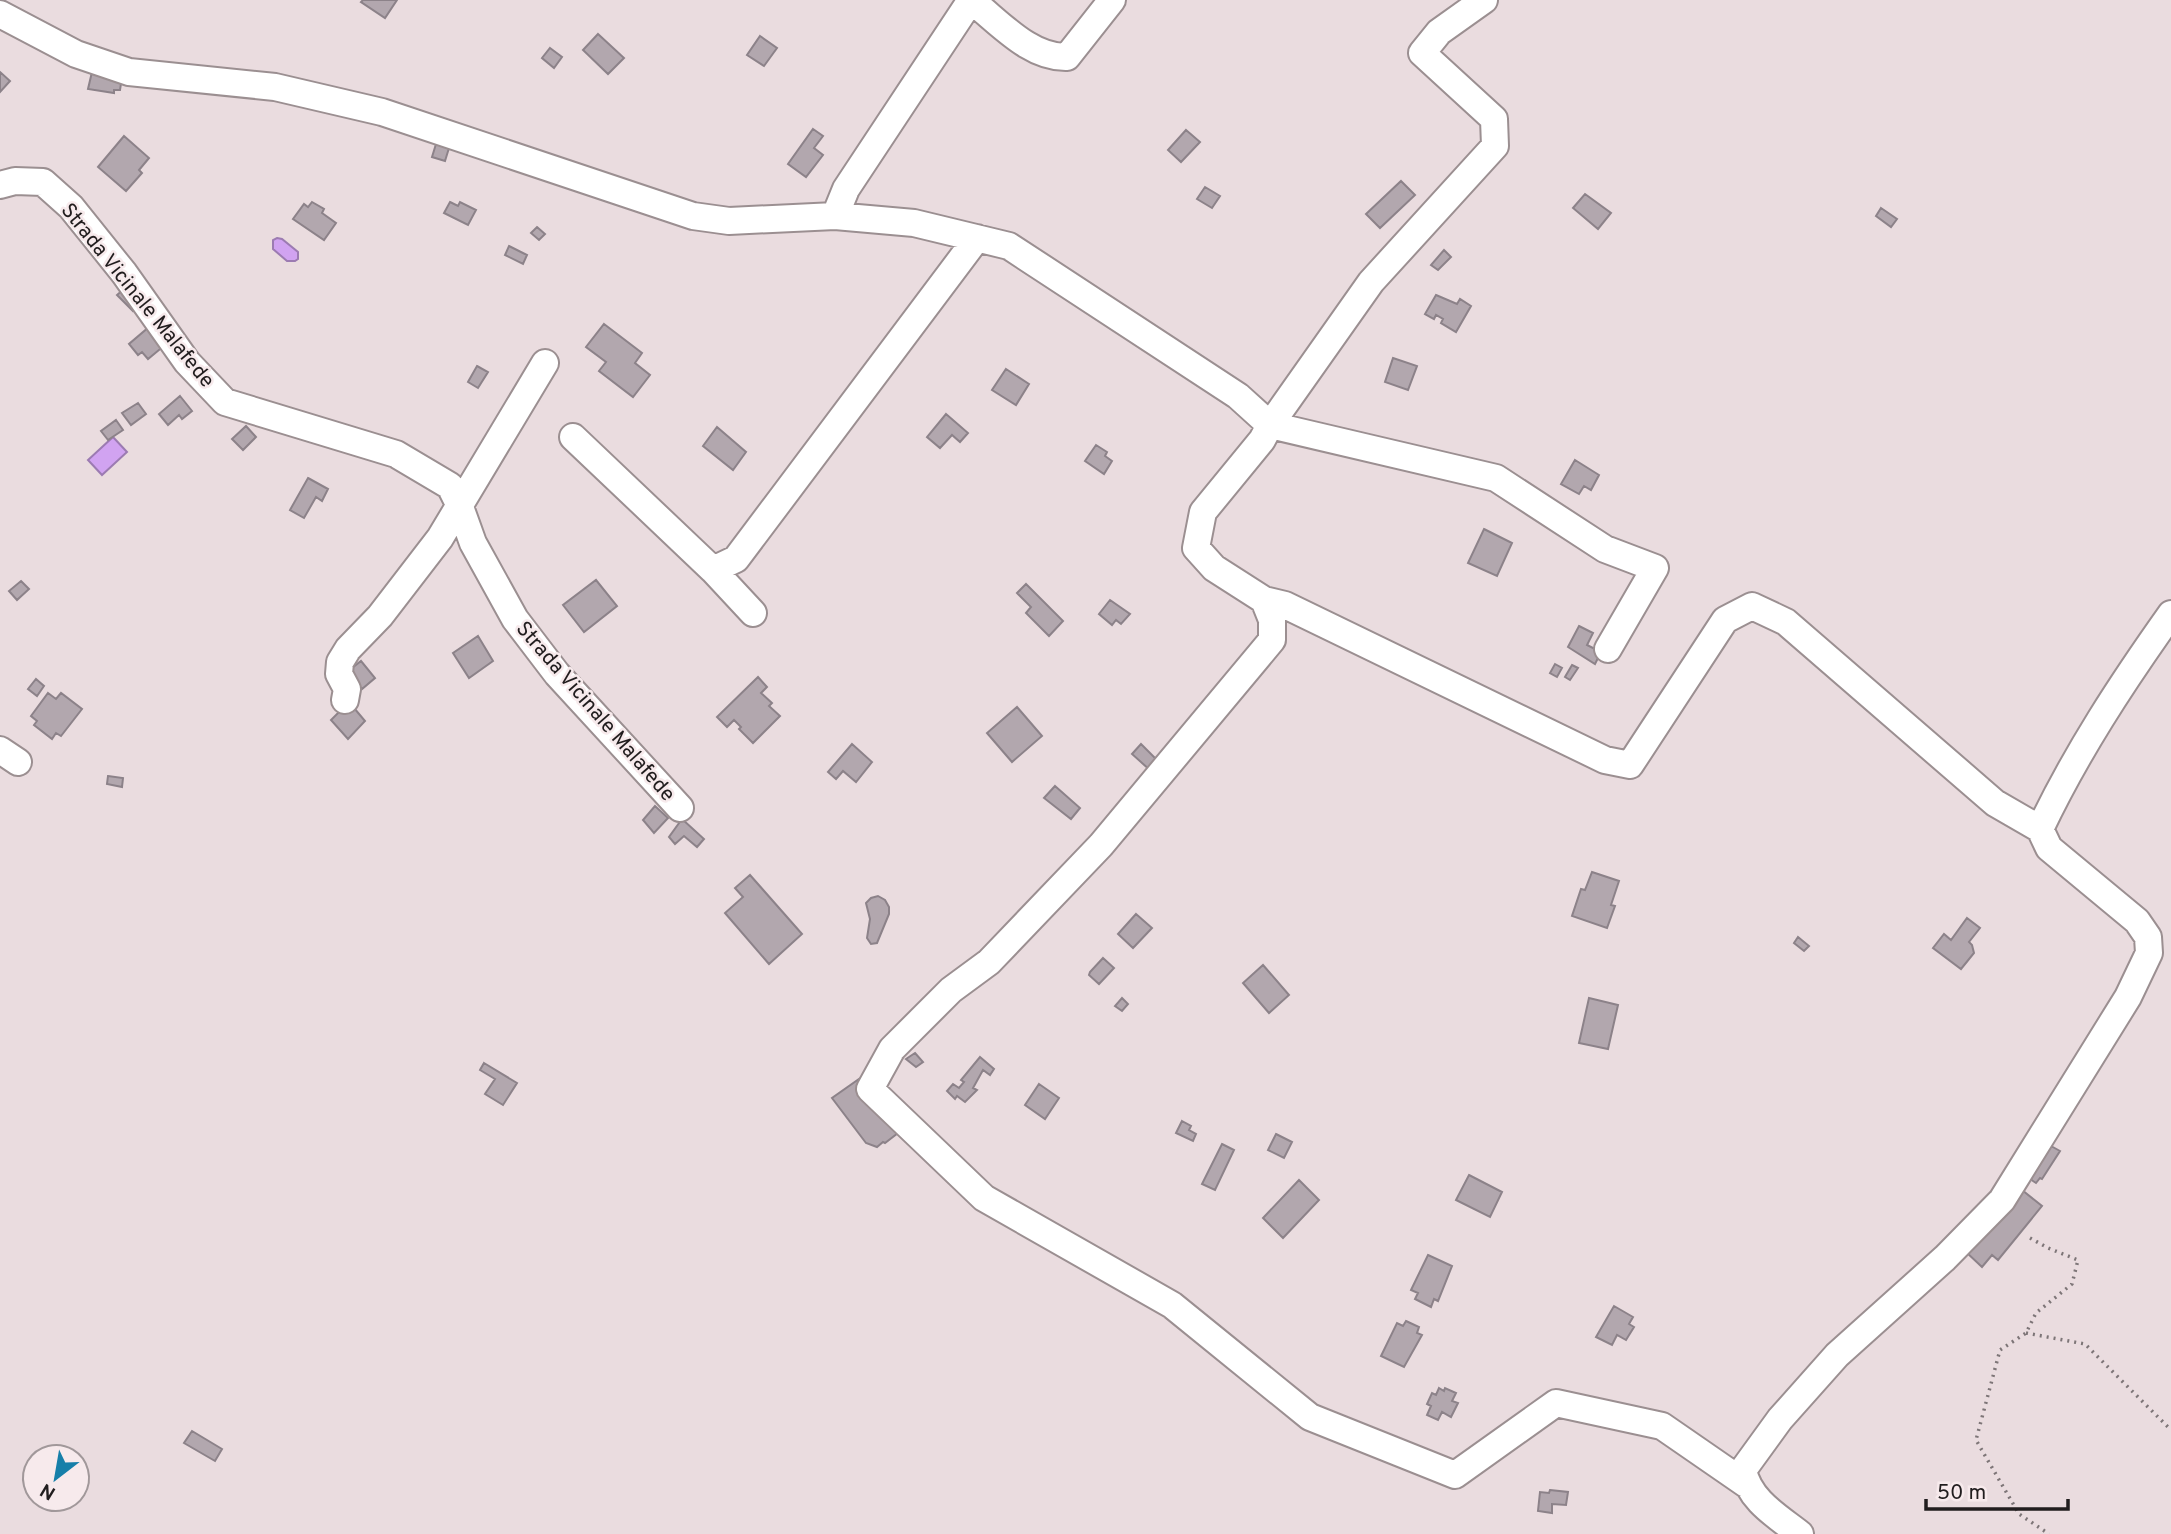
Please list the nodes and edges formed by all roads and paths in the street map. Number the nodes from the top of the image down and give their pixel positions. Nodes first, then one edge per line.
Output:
1 (1112, 0) edge
2 (1484, 0) edge
3 (972, 1) edge
4 (0, 14) edge
5 (0, 185) edge
6 (835, 216) junction
7 (977, 238) junction
8 (545, 363) dead end
9 (1270, 425) junction
10 (573, 437) dead end
11 (459, 504) junction
12 (713, 569) junction
13 (1264, 600) junction
14 (754, 613) dead end
15 (2171, 614) edge
16 (1608, 649) dead end
17 (345, 700) dead end
18 (680, 808) dead end
19 (2040, 829) junction
20 (2160, 940) edge
21 (2030, 1238) dead end
22 (2025, 1332) junction
23 (2171, 1430) edge
24 (1746, 1484) junction
25 (1800, 1534) edge
26 (2049, 1534) edge

1 - 3 street
2 - 9 street
3 - 6 street
4 - 6 street
5 - 11 street, Strada Vicinale Malafede
6 - 7 street
7 - 9 street
7 - 12 street
8 - 11 street
9 - 13 street
9 - 16 street
10 - 12 street
11 - 17 street
11 - 18 street, Strada Vicinale Malafede
12 - 14 street
13 - 19 street
13 - 24 street
15 - 19 street
19 - 20 street
20 - 24 street
21 - 22 path
22 - 23 path
22 - 26 path
24 - 25 street

